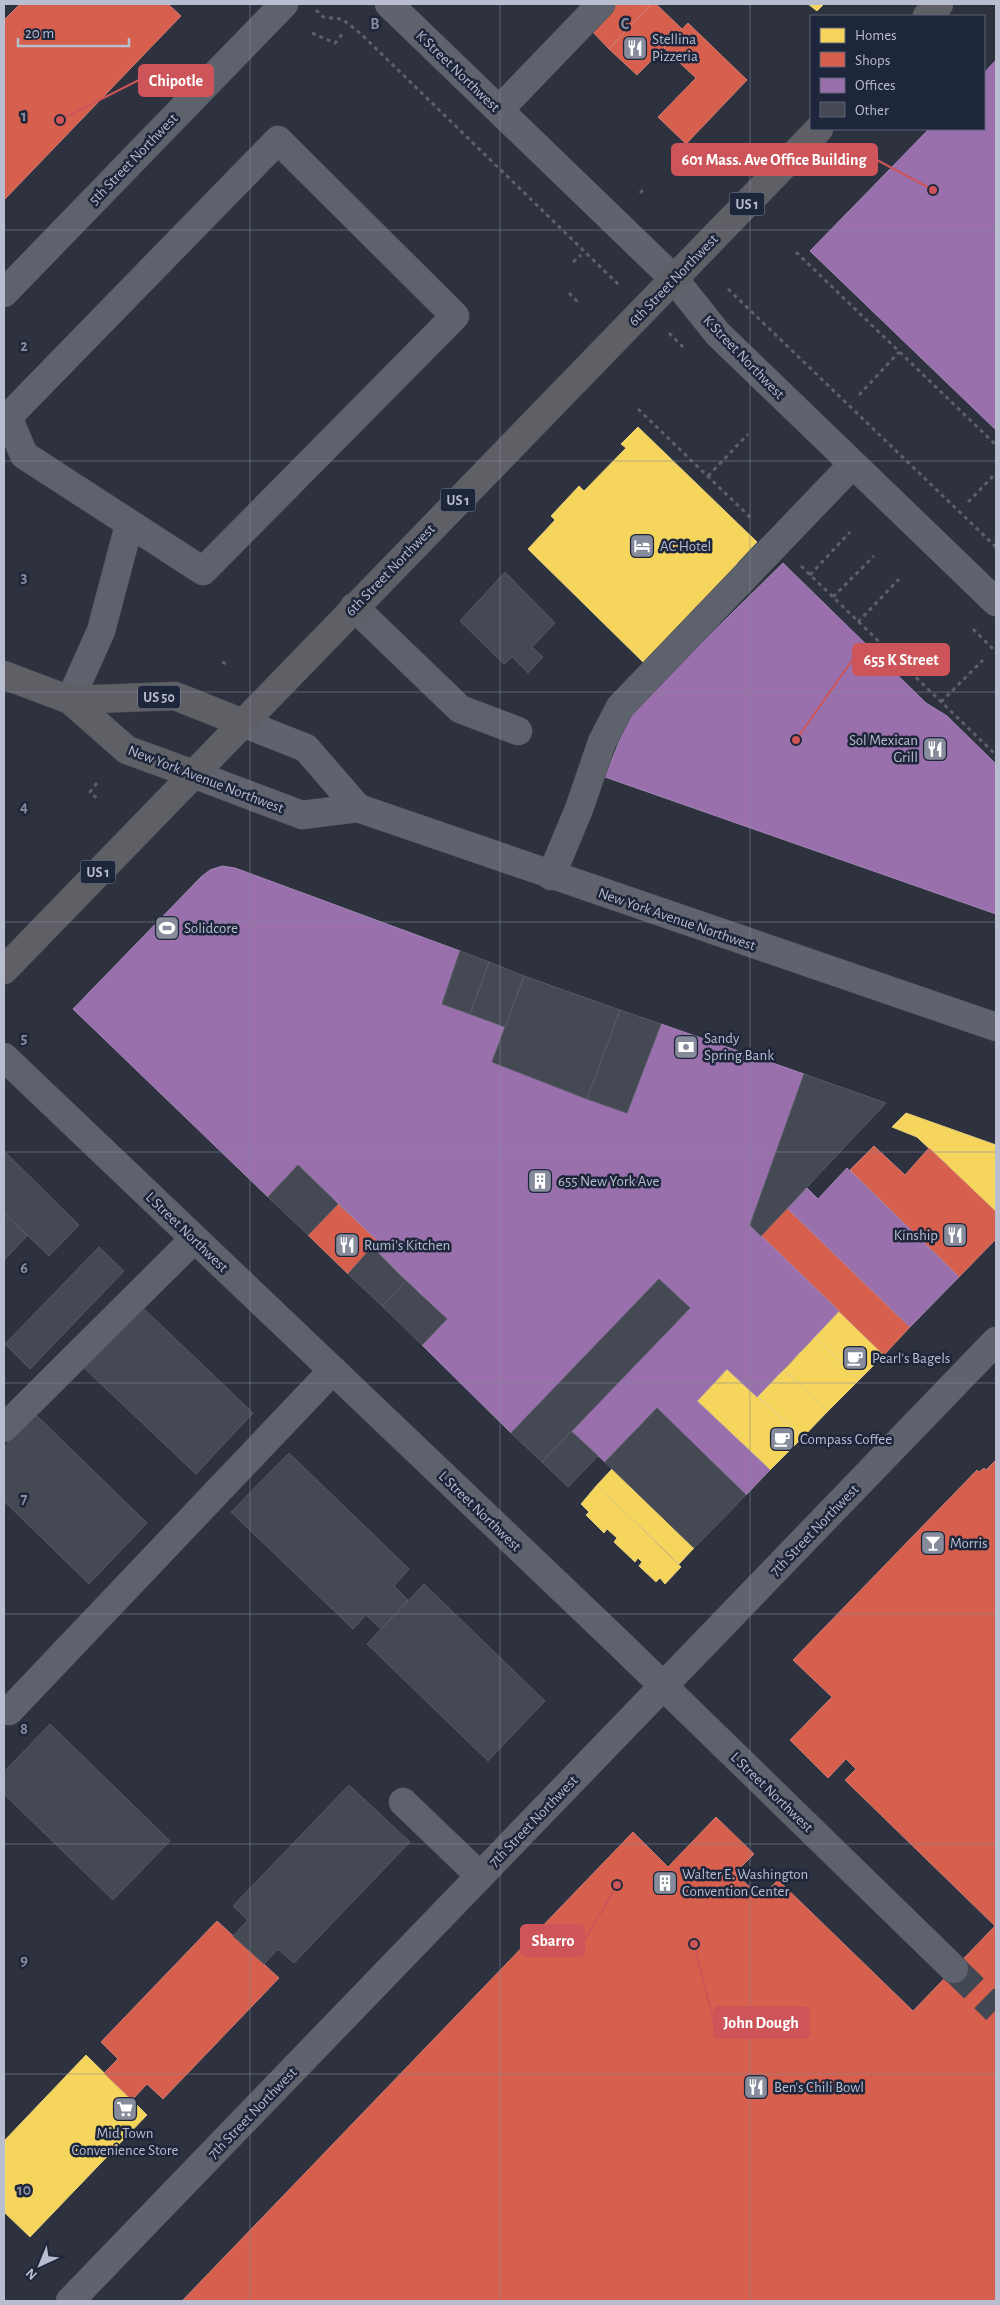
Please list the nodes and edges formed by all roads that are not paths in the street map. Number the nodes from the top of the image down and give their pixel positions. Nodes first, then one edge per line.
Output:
1 (284, 4) edge
2 (389, 4) edge
3 (601, 4) edge
4 (939, 4) edge
5 (928, 15) edge
6 (499, 110) junction
7 (818, 130) edge
8 (674, 279) junction
9 (4, 293) edge
10 (852, 464) junction
11 (129, 525) junction
12 (996, 602) edge
13 (354, 607) junction
14 (4, 675) edge
15 (70, 700) junction
16 (243, 723) junction
17 (518, 731) dead end
18 (193, 774) junction
19 (358, 808) junction
20 (551, 876) junction
21 (4, 970) edge
22 (996, 1027) edge
23 (4, 1057) edge
24 (194, 1239) junction
25 (996, 1341) edge
26 (333, 1370) junction
27 (4, 1428) edge
28 (663, 1686) junction
29 (9, 1711) dead end
30 (403, 1802) dead end
31 (480, 1876) junction
32 (954, 1969) tunnel mouth
33 (70, 2301) edge

1 - 9 street, 5th Street Northwest
2 - 6 main road, K Street Northwest
3 - 6 street
4 - 5 highway
6 - 8 main road, K Street Northwest
7 - 8 highway, 6th Street Northwest / US 1
8 - 10 main road, K Street Northwest
8 - 13 highway, 6th Street Northwest / US 1
10 - 12 main road, K Street Northwest
10 - 20 street
11 - 11 street
11 - 15 street
13 - 16 highway, 6th Street Northwest / US 1
13 - 17 street
14 - 15 highway, New York Avenue Northwest / US 50
15 - 16 highway, New York Avenue Northwest / US 50
15 - 18 highway, New York Avenue Northwest / US 50
16 - 18 highway, 6th Street Northwest / US 1
16 - 19 main road, New York Avenue Northwest
18 - 19 main road, New York Avenue Northwest
18 - 21 highway, 6th Street Northwest / US 1
19 - 20 main road, New York Avenue Northwest
20 - 22 main road, New York Avenue Northwest
23 - 24 street, L Street Northwest
24 - 26 street, L Street Northwest
24 - 27 street
25 - 28 main road, 7th Street Northwest
26 - 28 street, L Street Northwest
26 - 29 street
28 - 31 main road, 7th Street Northwest
28 - 32 street, L Street Northwest
30 - 31 street
31 - 33 main road, 7th Street Northwest

